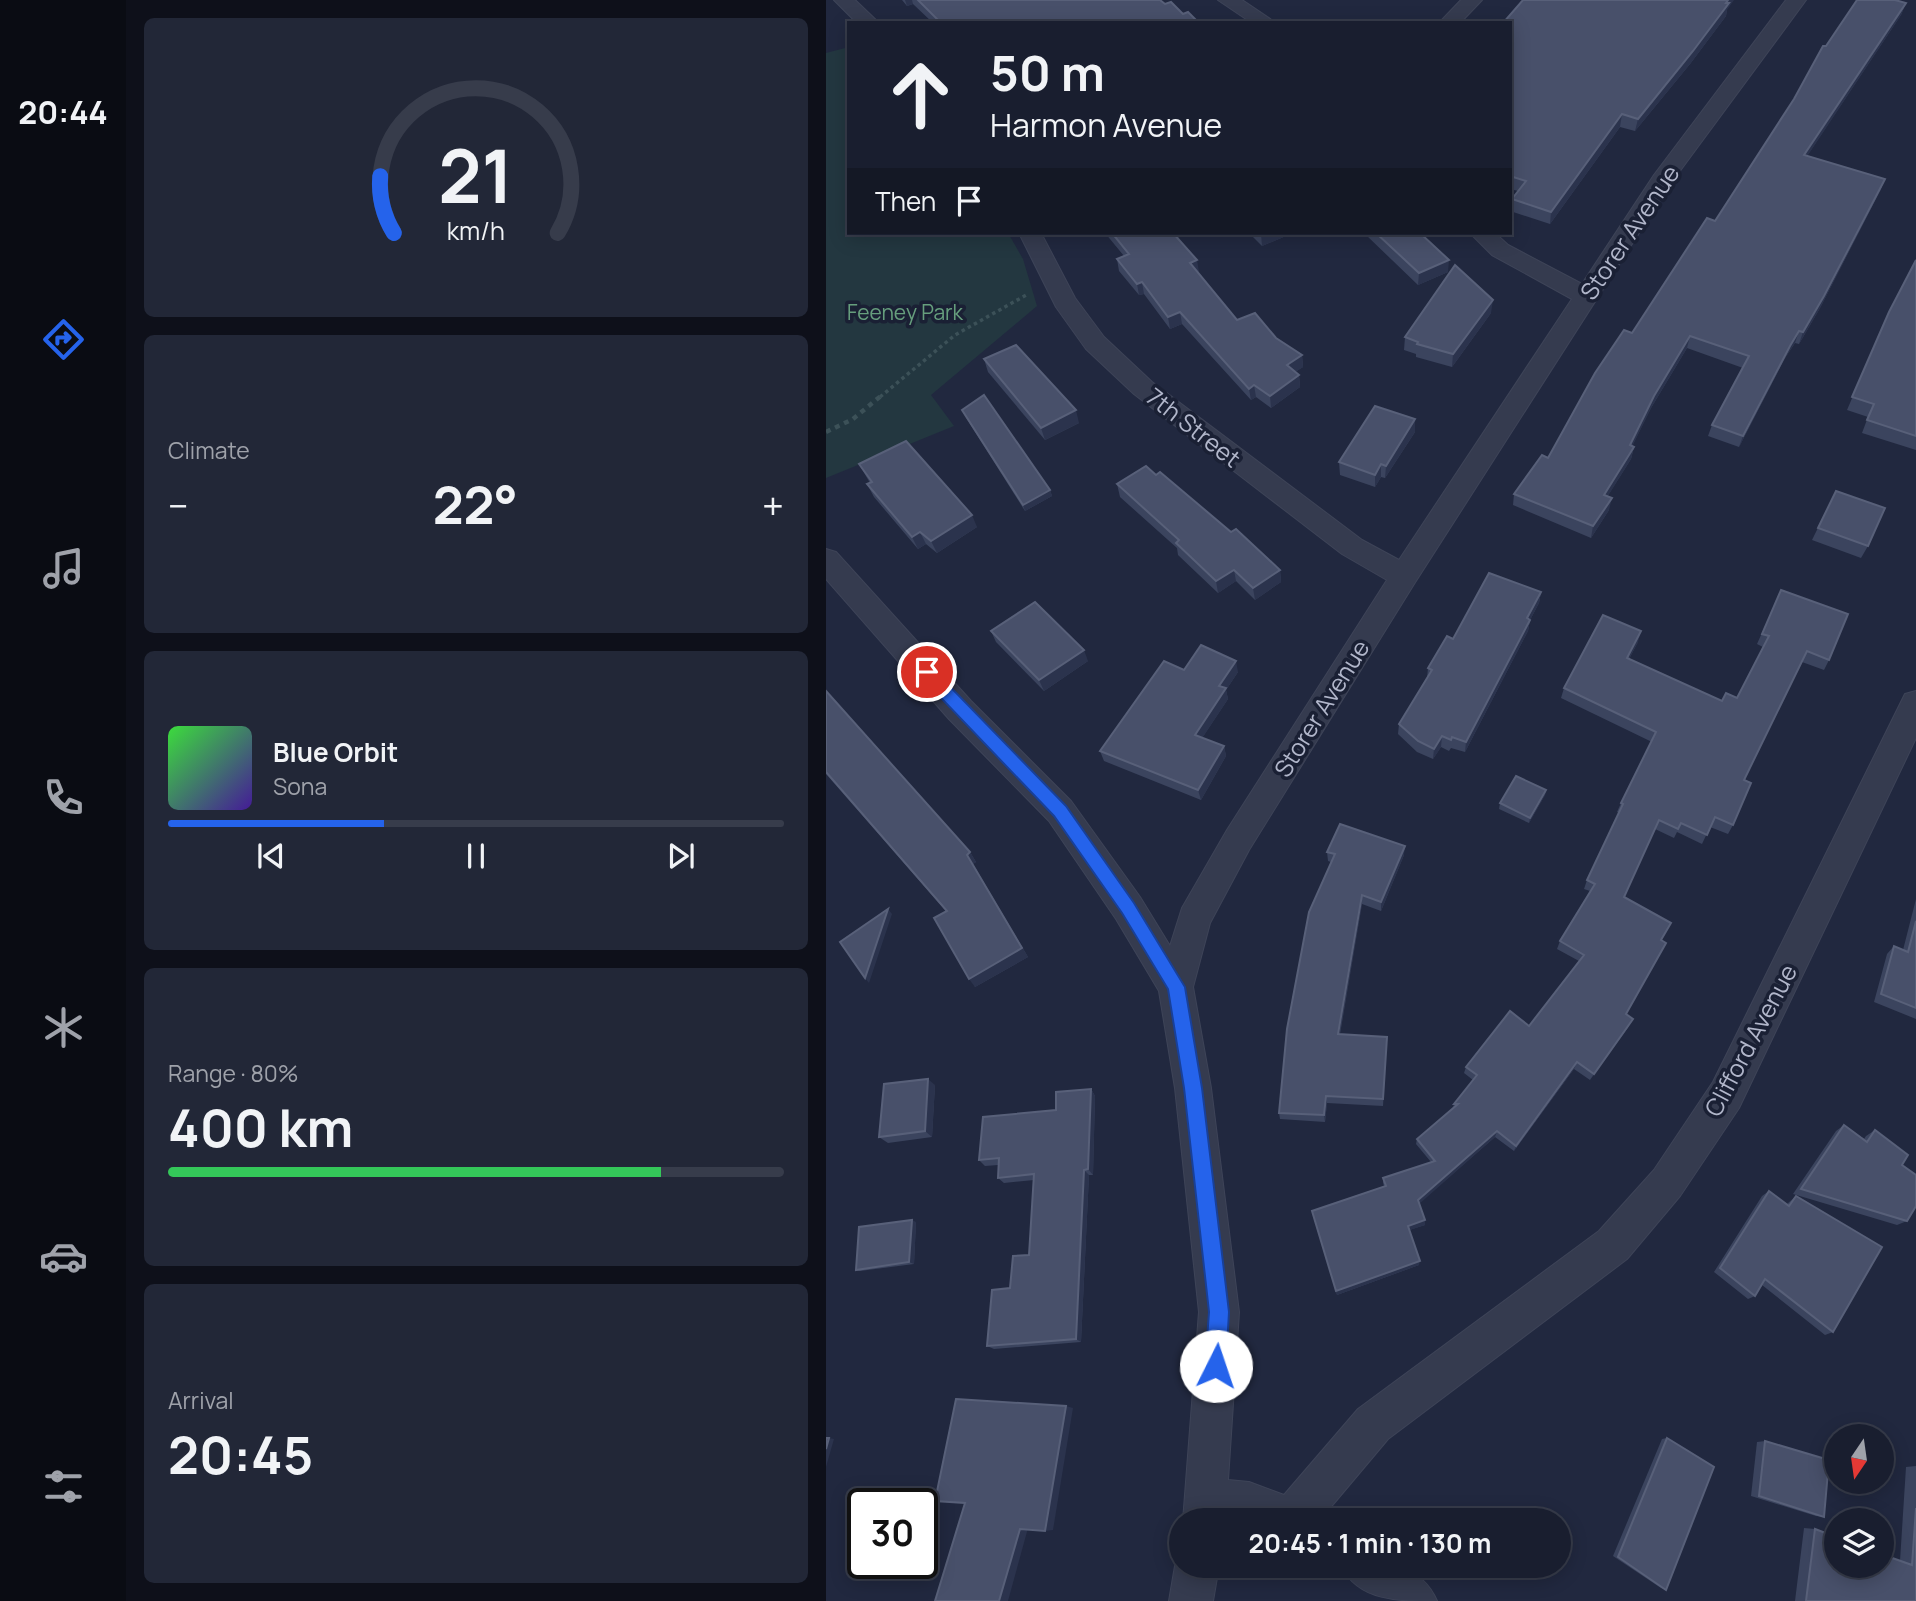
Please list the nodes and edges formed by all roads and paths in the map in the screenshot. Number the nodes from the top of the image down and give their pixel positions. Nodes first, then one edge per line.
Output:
1 (844, 0) edge
2 (1228, 0) edge
3 (1472, 0) edge
4 (1796, 0) edge
5 (867, 21) edge
6 (1263, 21) edge
7 (1451, 21) edge
8 (1031, 235) edge
9 (1483, 235) edge
10 (1054, 281) junction
11 (1586, 296) junction
12 (826, 432) edge
13 (826, 560) edge
14 (1404, 576) junction
15 (1916, 702) edge
16 (1176, 987) junction
17 (1205, 1508) edge
18 (1218, 1508) edge
19 (1264, 1508) edge
20 (1305, 1508) edge
21 (1195, 1578) edge
22 (1381, 1578) edge
23 (1191, 1601) edge
24 (1415, 1601) edge

1 - 5 street
2 - 6 street
3 - 7 street
4 - 11 street, Storer Avenue
8 - 10 street, 7th Street
9 - 11 street
10 - 12 path
10 - 14 street, 7th Street
11 - 14 street, Storer Avenue
13 - 16 street
14 - 16 street, Storer Avenue
15 - 20 street, Clifford Avenue
16 - 17 street, Storer Avenue
18 - 19 street
21 - 23 street
22 - 24 street

